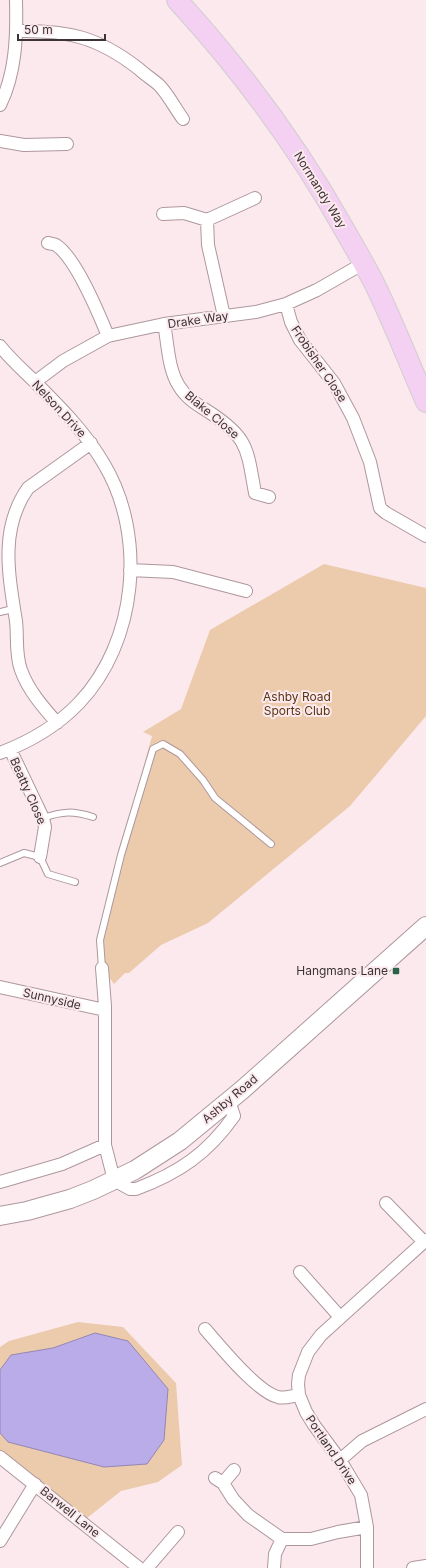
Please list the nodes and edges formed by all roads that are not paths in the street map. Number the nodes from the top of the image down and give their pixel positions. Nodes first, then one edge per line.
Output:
1 (16, 0) edge
2 (177, 0) edge
3 (17, 31) junction
4 (0, 105) edge
5 (183, 119) dead end
6 (0, 141) edge
7 (67, 144) dead end
8 (255, 198) dead end
9 (164, 214) dead end
10 (207, 220) junction
11 (48, 243) dead end
12 (364, 263) junction
13 (286, 304) junction
14 (224, 316) junction
15 (164, 324) junction
16 (108, 336) junction
17 (0, 346) edge
18 (35, 382) junction
19 (426, 402) edge
20 (91, 442) junction
21 (269, 497) dead end
22 (426, 536) edge
23 (130, 570) junction
24 (246, 591) dead end
25 (12, 609) junction
26 (0, 612) edge
27 (57, 722) junction
28 (5, 751) edge
29 (93, 817) dead end
30 (43, 818) junction
31 (271, 844) dead end
32 (40, 856) junction
33 (0, 863) edge
34 (75, 882) dead end
35 (426, 926) edge
36 (102, 968) joint
37 (0, 987) edge
38 (105, 1010) junction
39 (229, 1101) junction
40 (105, 1145) junction
41 (114, 1180) junction
42 (0, 1182) edge
43 (386, 1203) dead end
44 (0, 1216) edge
45 (425, 1241) edge
46 (300, 1272) dead end
47 (340, 1317) junction
48 (205, 1330) dead end
49 (299, 1395) junction
50 (426, 1409) edge
51 (0, 1457) edge
52 (340, 1460) junction
53 (234, 1470) dead end
54 (35, 1484) junction
55 (367, 1527) junction
56 (178, 1532) dead end
57 (282, 1539) junction
58 (0, 1541) edge
59 (426, 1566) edge
60 (139, 1568) edge
61 (147, 1568) edge
62 (274, 1568) edge
63 (367, 1568) edge
64 (413, 1568) edge

1 - 3 street
2 - 12 main road, Normandy Way
3 - 4 street
3 - 5 street
6 - 7 street
8 - 10 street
9 - 10 street
10 - 14 street
11 - 16 street
12 - 13 street, Drake Way
12 - 19 main road, Normandy Way
13 - 14 street, Drake Way
13 - 22 street, Frobisher Close
14 - 15 street, Drake Way
15 - 16 street, Drake Way
15 - 21 street, Blake Close
16 - 18 street, Drake Way
17 - 18 street, Nelson Drive
18 - 20 street, Nelson Drive
20 - 23 street, Nelson Drive
20 - 25 street
23 - 24 street
23 - 27 street, Nelson Drive
25 - 26 lane
25 - 27 street
27 - 28 street, Nelson Drive
28 - 30 street, Beatty Close
29 - 30 lane
30 - 32 street, Beatty Close
31 - 36 lane
32 - 33 lane
32 - 34 lane
35 - 39 main road, Ashby Road
36 - 38 street
37 - 38 street, Sunnyside
38 - 40 street
39 - 41 main road, Ashby Road
39 - 41 street
40 - 41 street
40 - 42 street
41 - 44 main road, Ashby Road
43 - 45 street
45 - 47 street, Portland Drive
46 - 47 street
47 - 49 street, Portland Drive
48 - 49 street
49 - 52 street, Portland Drive
50 - 52 street
51 - 54 street, Barwell Lane
52 - 55 street, Portland Drive
53 - 57 street
54 - 58 street
54 - 60 street, Barwell Lane
55 - 57 street
55 - 63 street, Portland Drive
56 - 61 street
57 - 62 street
59 - 64 street

